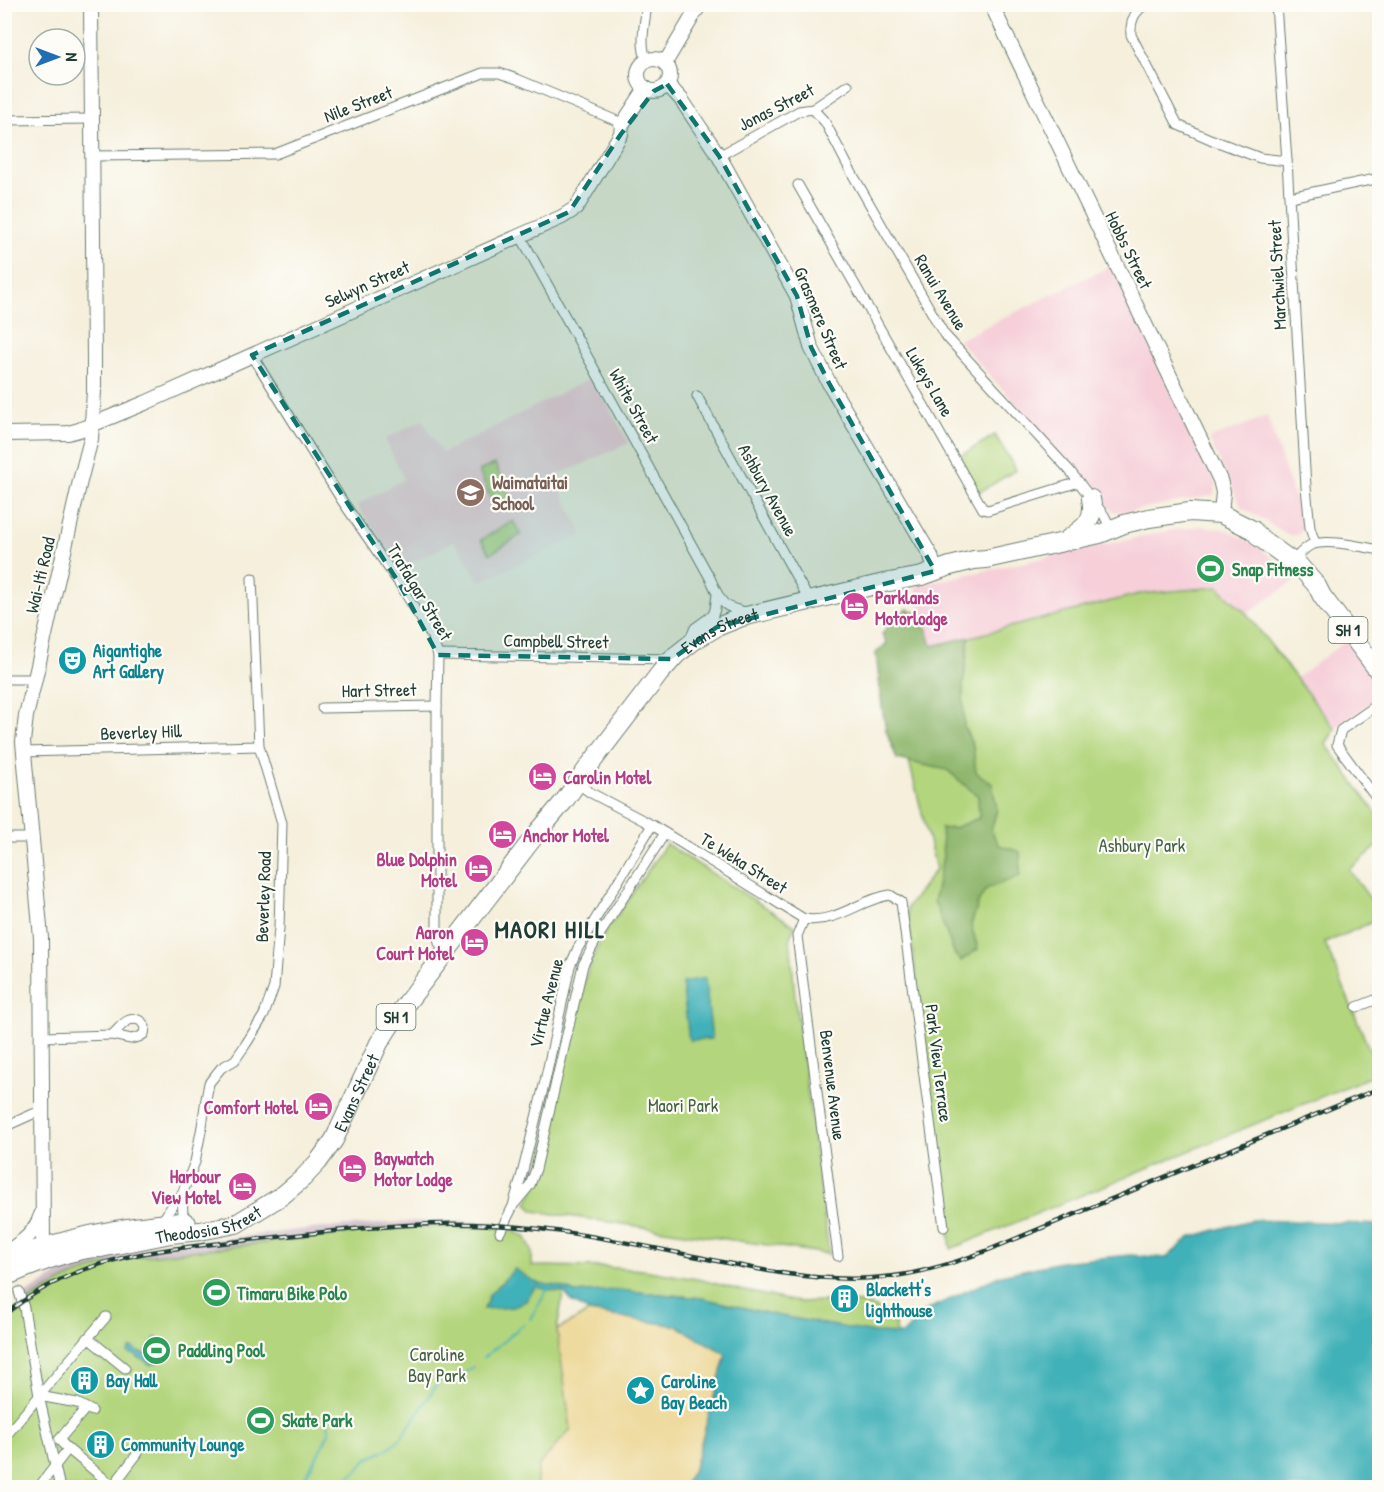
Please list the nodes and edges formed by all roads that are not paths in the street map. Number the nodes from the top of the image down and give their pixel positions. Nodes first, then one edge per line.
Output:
1 (91, 4) edge
2 (647, 4) edge
3 (700, 4) edge
4 (991, 4) edge
5 (1147, 4) edge
6 (1276, 4) edge
7 (647, 61) junction
8 (665, 63) junction
9 (848, 85) dead end
10 (656, 88) junction
11 (813, 109) junction
12 (92, 119) junction
13 (4, 120) edge
14 (622, 130) junction
15 (92, 156) junction
16 (718, 156) junction
17 (1287, 161) junction
18 (1380, 178) edge
19 (798, 186) dead end
20 (1290, 197) junction
21 (520, 235) junction
22 (252, 355) junction
23 (697, 396) dead end
24 (92, 424) junction
25 (4, 434) edge
26 (1079, 482) junction
27 (1091, 499) junction
28 (1221, 514) junction
29 (1111, 529) junction
30 (1064, 541) junction
31 (1315, 543) junction
32 (1380, 550) edge
33 (1293, 561) junction
34 (935, 571) junction
35 (252, 578) dead end
36 (717, 594) junction
37 (809, 600) junction
38 (755, 614) junction
39 (679, 653) junction
40 (438, 655) junction
41 (1380, 673) edge
42 (4, 679) edge
43 (35, 679) junction
44 (1380, 703) edge
45 (437, 706) junction
46 (322, 708) dead end
47 (260, 746) junction
48 (23, 752) junction
49 (577, 783) junction
50 (1380, 803) edge
51 (652, 825) junction
52 (665, 833) junction
53 (4, 838) edge
54 (31, 838) junction
55 (804, 919) junction
56 (446, 950) junction
57 (1380, 998) edge
58 (1357, 1007) dead end
59 (112, 1035) dead end
60 (42, 1037) junction
61 (43, 1111) junction
62 (4, 1127) edge
63 (182, 1194) junction
64 (513, 1206) junction
65 (43, 1208) junction
66 (260, 1209) junction
67 (190, 1221) junction
68 (161, 1223) junction
69 (944, 1227) dead end
70 (500, 1232) dead end
71 (4, 1254) edge
72 (45, 1254) junction
73 (838, 1256) dead end
74 (4, 1261) edge
75 (4, 1277) edge
76 (20, 1292) dead end
77 (106, 1317) dead end
78 (88, 1338) junction
79 (125, 1368) dead end
80 (39, 1396) junction
81 (4, 1438) edge
82 (69, 1449) junction
83 (138, 1453) dead end
84 (55, 1466) junction
85 (38, 1488) edge
86 (60, 1488) edge

1 - 12 street, Wai-Iti Road
2 - 7 street
3 - 8 street
4 - 28 street, Hobbs Street
5 - 17 street
6 - 17 street, Marchwiel Street
7 - 8 street
7 - 10 street
8 - 10 street
9 - 11 street, Jonas Street
10 - 14 street, Selwyn Street
10 - 16 street, Grasmere Street
11 - 16 street, Jonas Street
11 - 26 street, Ranui Avenue
12 - 13 street
12 - 15 street, Wai-Iti Road
14 - 15 street, Nile Street
14 - 21 street, Selwyn Street
15 - 24 street, Wai-Iti Road
16 - 34 street, Grasmere Street
17 - 20 street, Marchwiel Street
18 - 20 street
19 - 26 street, Lukeys Lane
20 - 31 street, Marchwiel Street
21 - 22 street, Selwyn Street
21 - 36 street, White Street
22 - 24 street, Selwyn Street
22 - 40 street, Trafalgar Street
23 - 37 street, Ashbury Avenue
24 - 25 street, Selwyn Street
24 - 43 street, Wai-Iti Road
26 - 27 street, Ranui Avenue
27 - 29 street, Ranui Avenue
27 - 30 highway
28 - 29 highway, Evans Street / SH 1
28 - 33 highway, Evans Street / SH 1
29 - 30 highway, Evans Street / SH 1
30 - 34 highway, Evans Street / SH 1
31 - 32 street
31 - 33 street
33 - 41 highway, Evans Street / SH 1
34 - 37 highway, Evans Street / SH 1
35 - 47 street, Beverley Road
36 - 38 street, White Street
36 - 39 street
37 - 38 highway, Evans Street / SH 1
38 - 39 highway, Evans Street / SH 1
39 - 40 street, Campbell Street
39 - 49 highway, Evans Street / SH 1
40 - 45 street, Trafalgar Street
42 - 43 street
43 - 48 street, Wai-Iti Road
44 - 50 street
45 - 46 street, Hart Street
45 - 56 street, Trafalgar Street
47 - 48 street, Beverley Hill
47 - 63 street, Beverley Road
48 - 54 street, Wai-Iti Road
49 - 51 street, Te Weka Street
49 - 56 highway, Evans Street / SH 1
51 - 52 street, Te Weka Street
51 - 64 street, Virtue Avenue
52 - 55 street, Te Weka Street
52 - 64 street, Virtue Avenue
53 - 54 street
54 - 60 street, Wai-Iti Road
55 - 69 street, Park View Terrace
55 - 73 street, Benvenue Avenue
56 - 66 highway, Evans Street / SH 1
57 - 58 street
59 - 60 street
60 - 61 street, Wai-Iti Road
61 - 62 street
61 - 65 street, Wai-Iti Road
63 - 67 street
63 - 68 street, Beverley Road
64 - 70 street, Virtue Avenue
65 - 71 street
65 - 72 street, Wai-Iti Road
66 - 67 highway, Theodosia Street / SH 1
66 - 72 highway, Theodosia Street / SH 1
67 - 68 highway, Theodosia Street / SH 1
68 - 72 highway, Theodosia Street / SH 1
72 - 74 highway, Theodosia Street / SH 1
72 - 75 highway, Theodosia Street / SH 1
76 - 80 street
77 - 78 street
78 - 79 street
78 - 80 street
80 - 81 street
80 - 82 street
80 - 84 street
82 - 83 street
82 - 84 street
84 - 85 street
84 - 86 street

